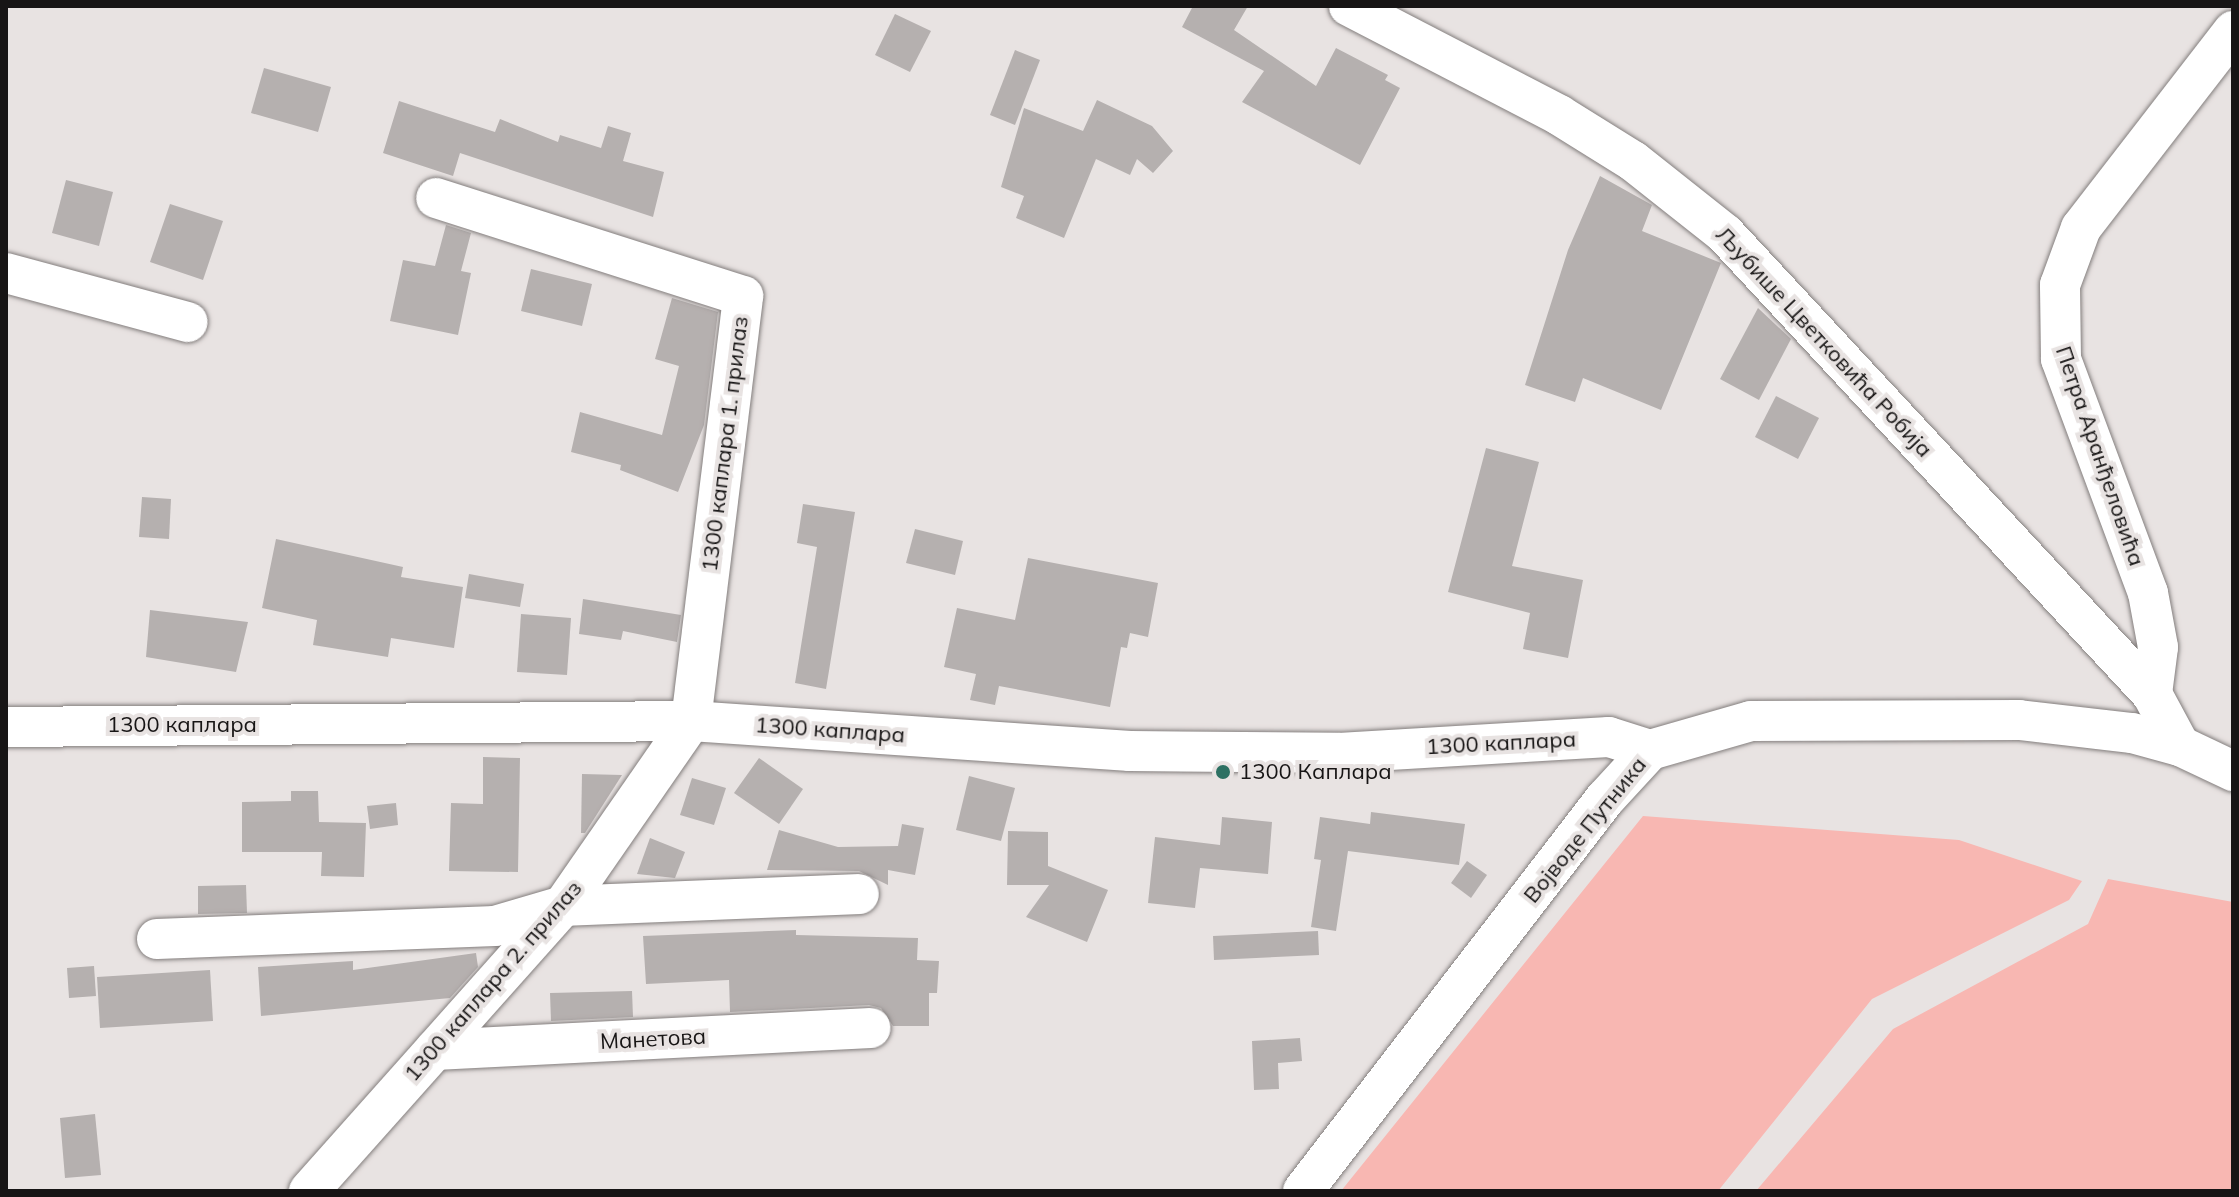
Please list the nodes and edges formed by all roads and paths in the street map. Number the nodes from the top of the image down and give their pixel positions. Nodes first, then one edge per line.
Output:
1 (1349, 6) edge
2 (2233, 31) edge
3 (436, 198) dead end
4 (6, 273) edge
5 (187, 322) dead end
6 (2152, 694) junction
7 (691, 721) junction
8 (6, 727) edge
9 (2180, 746) junction
10 (1650, 750) junction
11 (2233, 771) edge
12 (859, 894) dead end
13 (563, 906) junction
14 (157, 939) dead end
15 (870, 1028) dead end
16 (435, 1050) junction
17 (309, 1191) edge
18 (1303, 1191) edge

1 - 6 street, Љубише Цветковића Робија
2 - 6 street, Петра Аранђеловића
3 - 7 street, 1300 каплара 1. прилаз
4 - 5 street
6 - 9 street, Љубише Цветковића Робија
7 - 8 street, 1300 каплара
7 - 10 street, 1300 каплара
7 - 13 street, 1300 каплара 2. прилаз
9 - 10 street, Војводе Путника
9 - 11 street, Војводе Путника
10 - 18 street, Војводе Путника
12 - 13 street
13 - 14 street
13 - 16 street, 1300 каплара 2. прилаз
15 - 16 street, Манетова
16 - 17 street, 1300 каплара 2. прилаз

